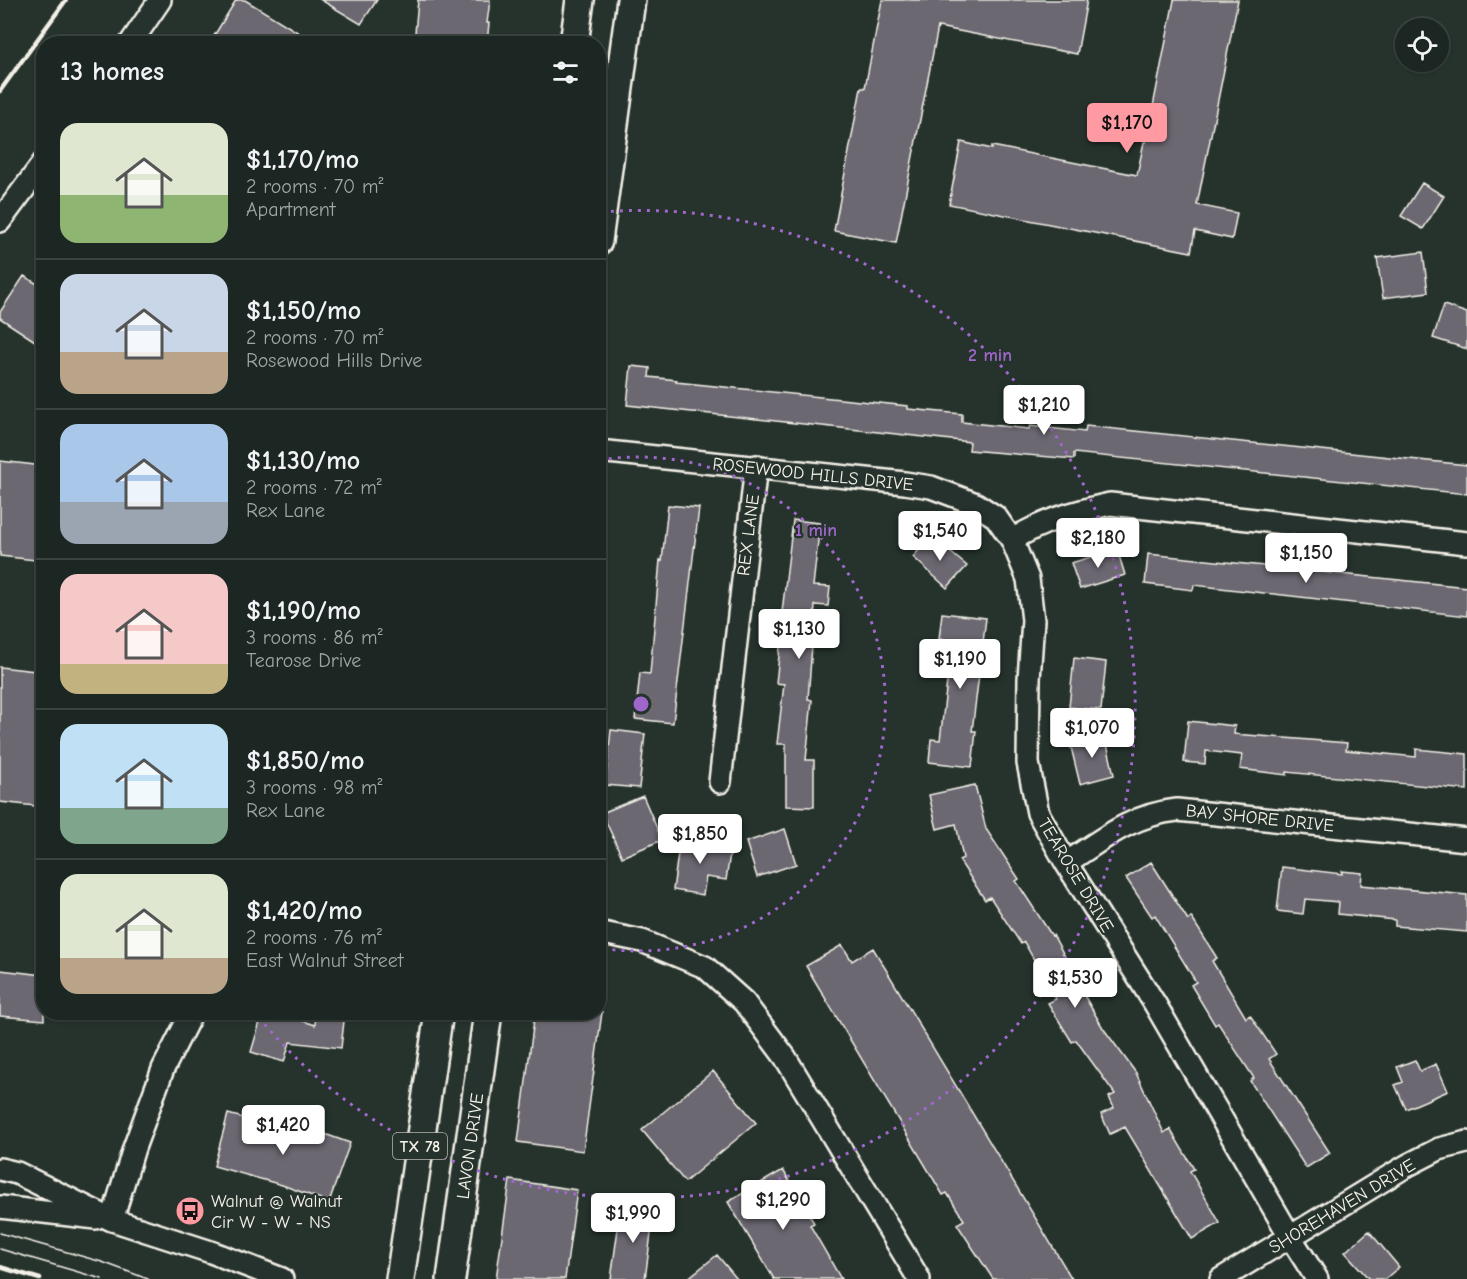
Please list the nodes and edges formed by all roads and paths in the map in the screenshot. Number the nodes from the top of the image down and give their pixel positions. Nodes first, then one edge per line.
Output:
1 (160, 0) edge
2 (580, 0) edge
3 (632, 0) edge
4 (135, 36) edge
5 (575, 36) edge
6 (36, 173) edge
7 (606, 184) edge
8 (0, 221) edge
9 (606, 452) edge
10 (756, 466) junction
11 (1012, 540) junction
12 (1467, 543) edge
13 (720, 782) dead end
14 (1467, 840) edge
15 (1066, 863) junction
16 (606, 934) edge
17 (188, 1020) edge
18 (438, 1020) edge
19 (487, 1020) edge
20 (1467, 1142) edge
21 (0, 1169) edge
22 (0, 1207) edge
23 (112, 1220) junction
24 (1291, 1238) junction
25 (282, 1279) edge
26 (400, 1279) edge
27 (452, 1279) edge
28 (919, 1279) edge
29 (1221, 1279) edge
30 (1317, 1279) edge

1 - 4 street
2 - 5 main road
3 - 7 main road
6 - 8 street
9 - 10 street, ROSEWOOD HILLS DRIVE
10 - 11 street, ROSEWOOD HILLS DRIVE
10 - 13 street, REX LANE
11 - 12 street
11 - 15 street, TEAROSE DRIVE
14 - 15 street, BAY SHORE DRIVE
15 - 24 street, TEAROSE DRIVE
16 - 28 street
17 - 23 street
18 - 26 main road, TX 78
19 - 27 main road, LAVON DRIVE / TX 78
20 - 24 street, SHOREHAVEN DRIVE
21 - 23 street
22 - 23 street
23 - 25 street
24 - 29 street, SHOREHAVEN DRIVE
24 - 30 street, TEAROSE DRIVE

